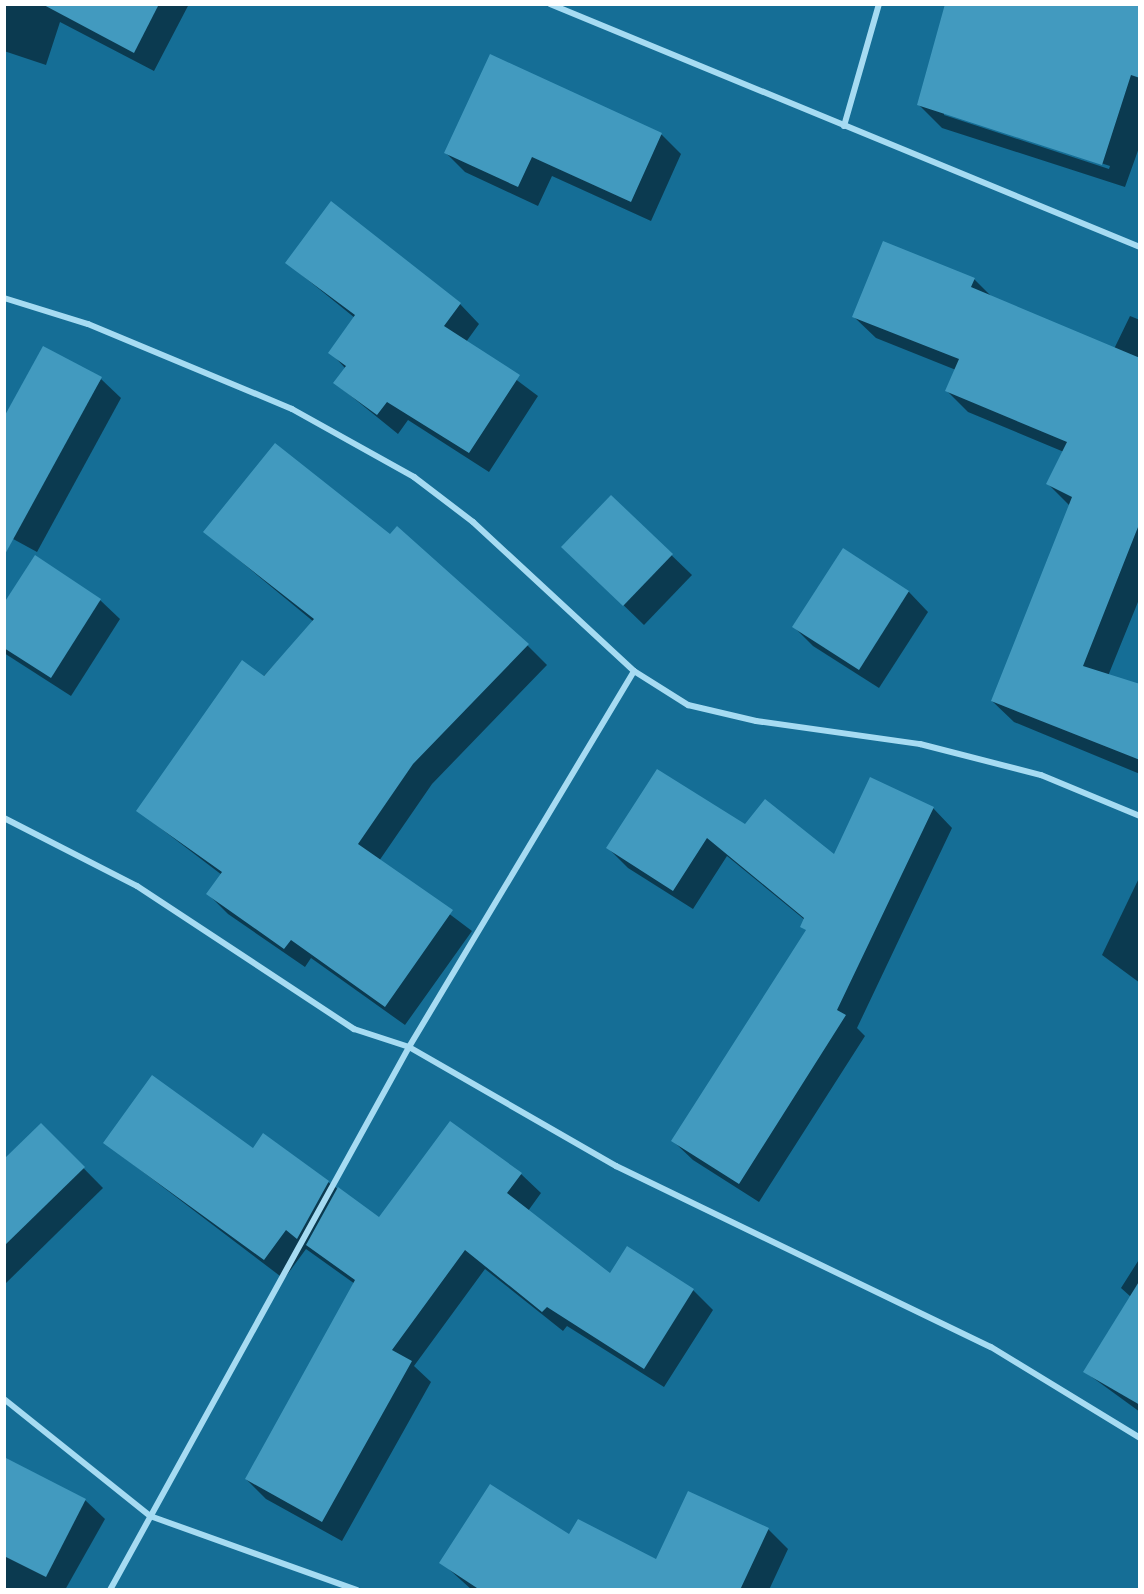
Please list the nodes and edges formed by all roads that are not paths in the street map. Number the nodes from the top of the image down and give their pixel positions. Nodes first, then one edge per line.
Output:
1 (550, 4) edge
2 (879, 4) edge
3 (844, 126) junction
4 (1140, 247) edge
5 (4, 298) edge
6 (634, 671) junction
7 (1140, 816) edge
8 (4, 818) edge
9 (409, 1047) junction
10 (4, 1399) edge
11 (1140, 1438) edge
12 (150, 1516) junction
13 (110, 1590) edge
14 (357, 1590) edge

1 - 3 street
2 - 3 street
3 - 4 street
5 - 6 street
6 - 7 street
6 - 9 street
8 - 9 street
9 - 11 street
9 - 12 street
10 - 12 street
12 - 13 street
12 - 14 street

